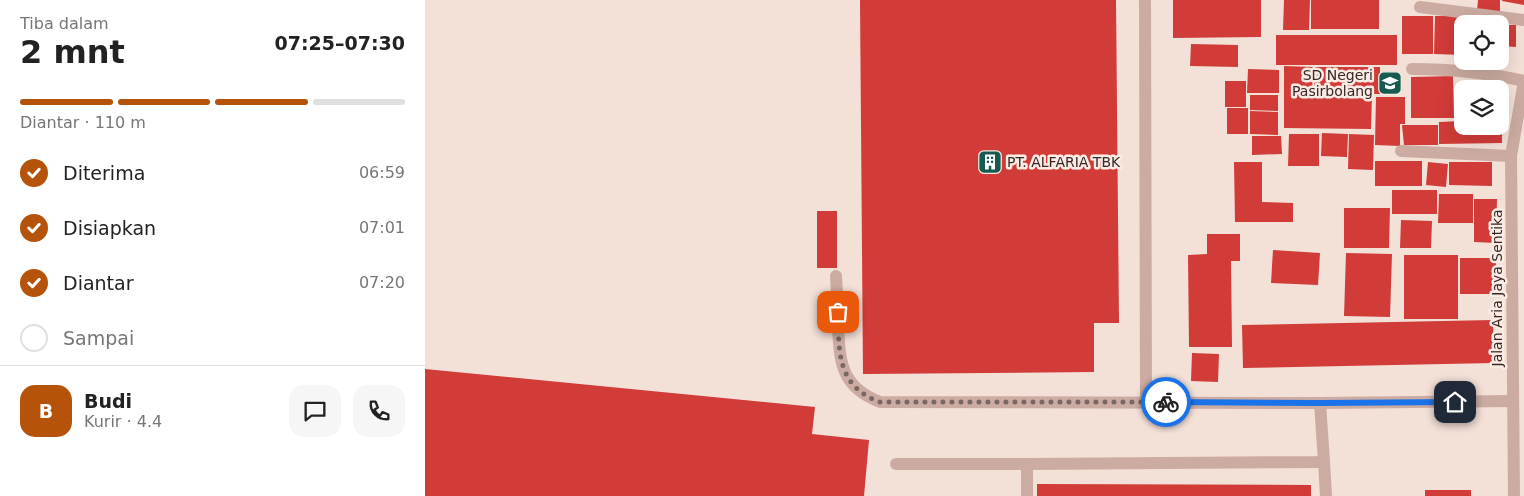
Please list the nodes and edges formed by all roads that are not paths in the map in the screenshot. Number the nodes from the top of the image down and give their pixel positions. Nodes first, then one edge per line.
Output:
1 (1145, 0) edge
2 (1420, 7) dead end
3 (1524, 20) edge
4 (1412, 69) dead end
5 (1524, 81) edge
6 (1522, 99) edge
7 (1401, 151) dead end
8 (1511, 156) junction
9 (836, 276) dead end
10 (1512, 401) junction
11 (1147, 402) junction
12 (1320, 403) junction
13 (1324, 462) junction
14 (896, 464) dead end
15 (1027, 464) junction
16 (1027, 496) edge
17 (1326, 496) edge
18 (1514, 496) edge

1 - 11 street
2 - 3 street
4 - 5 street
5 - 6 street, Jalan Aria Jaya Sentika
6 - 8 street, Jalan Aria Jaya Sentika
7 - 8 street
8 - 10 street, Jalan Aria Jaya Sentika
9 - 11 street
10 - 12 street
10 - 18 street, Jalan Aria Jaya Sentika
11 - 12 street
12 - 13 street
13 - 15 street
13 - 17 street
14 - 15 street
15 - 16 street

